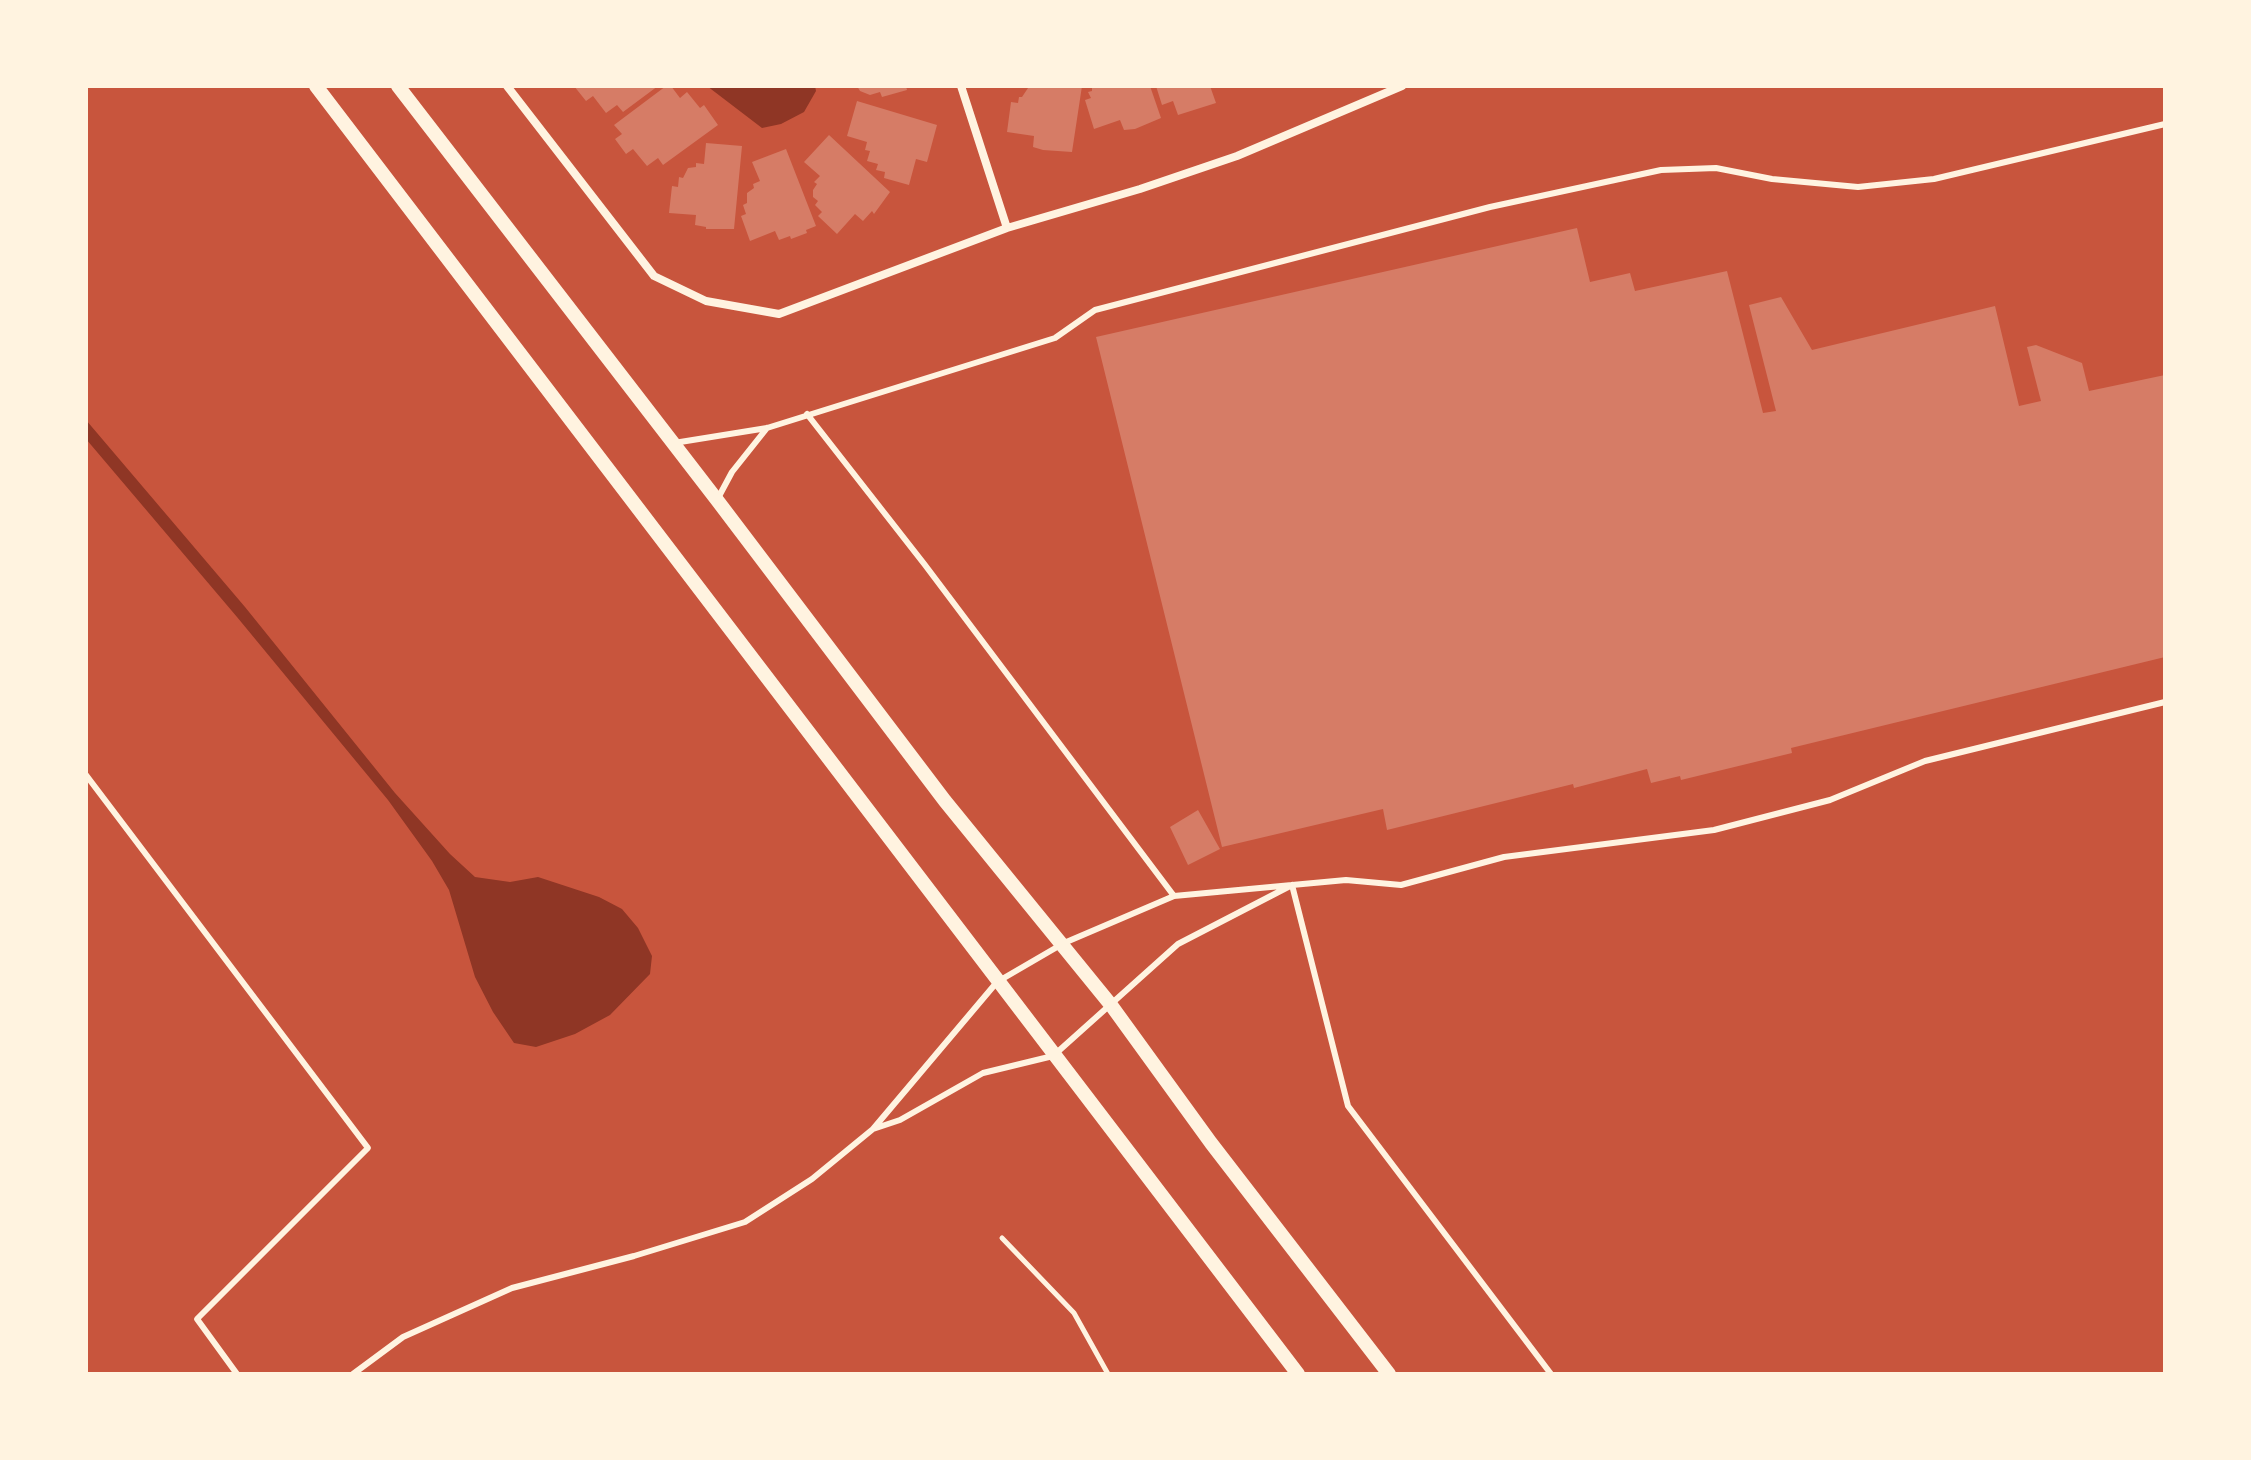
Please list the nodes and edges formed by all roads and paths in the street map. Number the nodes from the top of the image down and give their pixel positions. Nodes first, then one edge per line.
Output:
1 (316, 86) edge
2 (398, 86) edge
3 (507, 86) edge
4 (961, 86) edge
5 (1402, 86) edge
6 (2165, 124) edge
7 (1007, 228) junction
8 (807, 414) junction
9 (767, 428) junction
10 (674, 443) junction
11 (717, 500) junction
12 (2165, 702) edge
13 (86, 775) edge
14 (1292, 885) junction
15 (1174, 896) junction
16 (1064, 943) junction
17 (997, 982) junction
18 (1111, 1005) junction
19 (1053, 1056) junction
20 (873, 1129) junction
21 (1002, 1238) dead end
22 (237, 1374) edge
23 (353, 1374) edge
24 (1108, 1374) edge
25 (1298, 1374) edge
26 (1389, 1374) edge
27 (1551, 1374) edge

1 - 17 street
2 - 10 street
3 - 7 street
4 - 7 street
5 - 7 street
6 - 8 lane
8 - 9 lane
8 - 15 lane
9 - 10 lane
9 - 11 lane
10 - 11 street
11 - 16 street
12 - 14 lane
13 - 22 lane
14 - 15 lane
14 - 18 lane
14 - 27 lane
15 - 16 lane
16 - 17 lane
16 - 18 street
17 - 19 street
17 - 20 lane
18 - 19 lane
18 - 26 street
19 - 20 lane
19 - 25 street
20 - 23 lane
21 - 24 path

